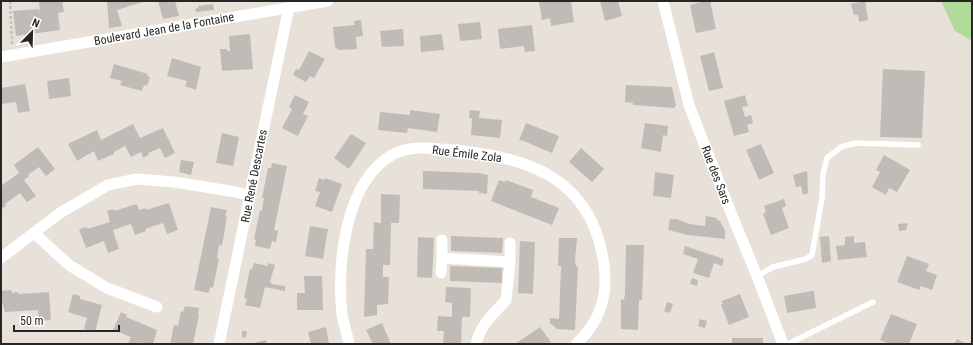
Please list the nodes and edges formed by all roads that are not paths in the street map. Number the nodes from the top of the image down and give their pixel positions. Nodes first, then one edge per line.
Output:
1 (328, 1) edge
2 (663, 1) edge
3 (289, 7) junction
4 (1, 57) edge
5 (918, 145) dead end
6 (251, 196) junction
7 (34, 233) junction
8 (442, 240) dead end
9 (510, 243) dead end
10 (1, 258) edge
11 (442, 258) junction
12 (510, 262) junction
13 (441, 273) dead end
14 (757, 276) junction
15 (873, 302) dead end
16 (157, 306) dead end
17 (219, 344) edge
18 (349, 344) edge
19 (476, 344) edge
20 (576, 344) edge
21 (783, 344) edge
22 (788, 344) edge

1 - 3 street, Boulevard Jean de la Fontaine
2 - 14 street, Rue des Sars
3 - 4 street, Boulevard Jean de la Fontaine
3 - 6 street, Rue René Descartes
5 - 14 lane
6 - 7 street
6 - 17 street, Rue René Descartes
7 - 10 street
7 - 16 street
8 - 11 street
9 - 12 street
11 - 12 street
11 - 13 street
12 - 19 street
14 - 21 street, Rue des Sars
15 - 22 lane
18 - 20 street, Rue Émile Zola

